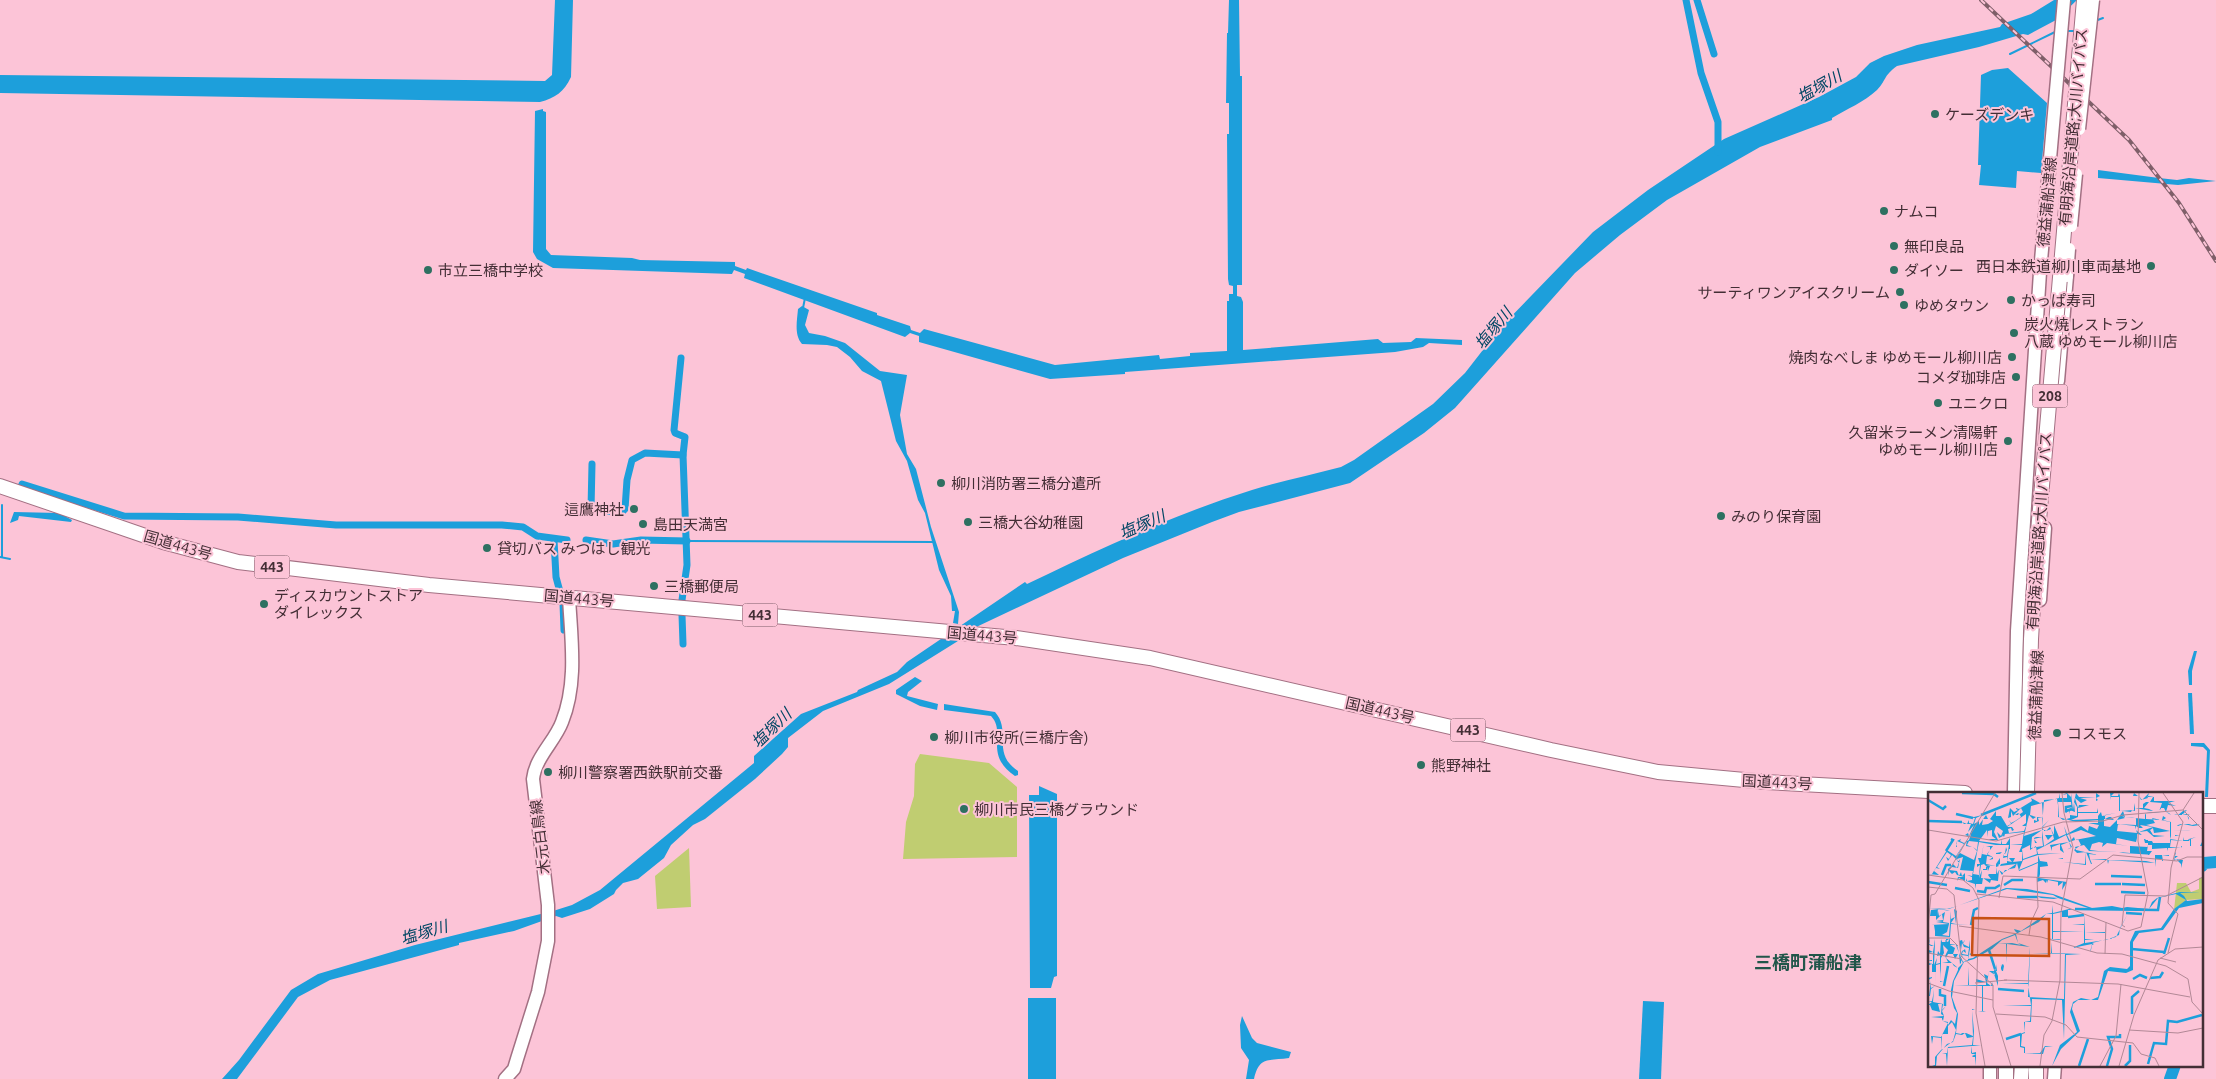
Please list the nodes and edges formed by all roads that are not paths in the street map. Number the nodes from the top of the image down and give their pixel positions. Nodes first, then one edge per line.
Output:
1 (2064, 0) edge
2 (2084, 0) edge
3 (2093, 0) edge
4 (0, 486) edge
5 (563, 597) junction
6 (1947, 792) edge
7 (2014, 792) edge
8 (2027, 792) edge
9 (2034, 792) edge
10 (1990, 1066) edge
11 (2006, 1066) edge
12 (2022, 1066) edge
13 (2036, 1066) edge
14 (2055, 1066) edge
15 (505, 1079) edge
16 (1990, 1079) edge
17 (2006, 1079) edge
18 (2021, 1079) edge
19 (2036, 1079) edge
20 (2054, 1079) edge

1 - 7 main road, 徳益蒲船津線, bridge
2 - 8 highway, 有明海沿岸道路;大川バイパス / 208, bridge
3 - 9 main road, 徳益蒲船津線, bridge
4 - 5 highway, 国道443号 / 443
5 - 6 highway, 国道443号 / 443
5 - 15 main road, 木元白鳥線
10 - 16 main road
11 - 17 highway
12 - 18 highway
13 - 19 highway
14 - 20 main road

